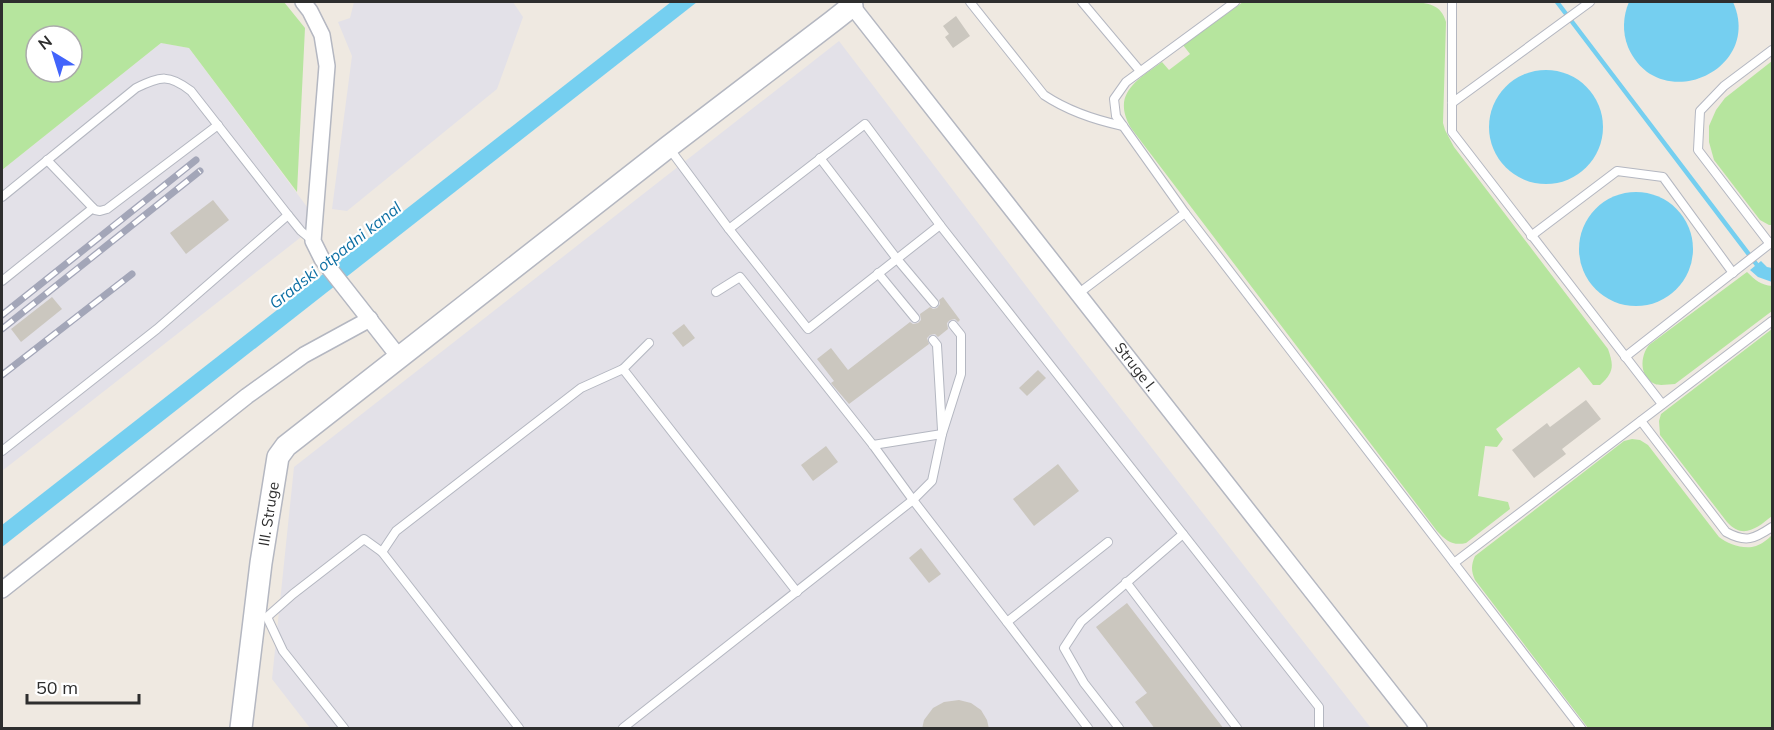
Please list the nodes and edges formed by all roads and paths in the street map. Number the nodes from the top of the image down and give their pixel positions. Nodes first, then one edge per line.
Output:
1 (303, 2) edge
2 (970, 2) edge
3 (1082, 2) edge
4 (1234, 2) edge
5 (1452, 2) edge
6 (1590, 2) edge
7 (850, 4) edge
8 (1773, 50) edge
9 (1140, 72) junction
10 (1452, 103) junction
11 (218, 125) junction
12 (1124, 126) junction
13 (668, 147) junction
14 (820, 158) junction
15 (47, 160) junction
16 (2, 196) edge
17 (93, 208) junction
18 (1185, 213) junction
19 (288, 215) junction
20 (940, 225) junction
21 (729, 229) junction
22 (1532, 236) junction
23 (313, 241) junction
24 (1771, 243) edge
25 (897, 259) junction
26 (878, 273) junction
27 (1733, 273) junction
28 (2, 281) edge
29 (716, 292) dead end
30 (1079, 293) junction
31 (934, 303) dead end
32 (915, 318) dead end
33 (370, 319) junction
34 (1773, 321) edge
35 (953, 326) dead end
36 (933, 340) dead end
37 (649, 343) dead end
38 (399, 357) junction
39 (1625, 357) junction
40 (623, 369) junction
41 (1662, 405) junction
42 (1641, 421) junction
43 (942, 434) junction
44 (873, 445) junction
45 (2, 451) edge
46 (913, 500) junction
47 (1773, 527) edge
48 (1183, 534) junction
49 (1108, 542) dead end
50 (382, 552) junction
51 (1454, 563) junction
52 (1126, 582) junction
53 (2, 590) edge
54 (797, 592) junction
55 (1007, 622) junction
56 (241, 729) edge
57 (344, 729) edge
58 (519, 729) edge
59 (623, 729) edge
60 (1088, 729) edge
61 (1119, 729) edge
62 (1237, 729) edge
63 (1319, 729) edge
64 (1419, 729) edge
65 (1581, 729) edge

1 - 23 street
2 - 12 lane
3 - 9 lane
4 - 9 lane
5 - 10 lane
6 - 10 lane
7 - 13 street, III. Struge
7 - 30 street, Struge I.
8 - 24 lane
9 - 12 lane
10 - 22 lane
11 - 15 lane
11 - 17 lane
11 - 19 lane
12 - 18 lane
13 - 21 lane
13 - 38 street, III. Struge
14 - 20 lane
14 - 21 lane
14 - 25 lane
15 - 16 lane
15 - 17 lane
17 - 28 lane
18 - 30 lane
18 - 51 lane
19 - 23 lane
19 - 45 lane
20 - 25 lane
20 - 48 lane
21 - 26 lane
22 - 27 lane
22 - 39 lane
23 - 33 street
24 - 27 lane
25 - 26 lane
25 - 31 lane
26 - 32 lane
27 - 39 lane
29 - 44 lane
30 - 64 street, Struge I.
33 - 38 street
33 - 53 street
34 - 41 lane
35 - 43 lane
36 - 43 lane
37 - 40 lane
38 - 56 street, III. Struge
39 - 41 lane
40 - 50 lane
40 - 54 lane
41 - 42 lane
42 - 47 lane
42 - 51 lane
43 - 44 lane
43 - 46 lane
44 - 46 lane
46 - 54 lane
46 - 55 lane
48 - 52 lane
48 - 63 lane
49 - 55 lane
50 - 57 lane
50 - 58 lane
51 - 65 lane
52 - 61 lane
52 - 62 lane
54 - 59 lane
55 - 60 lane

